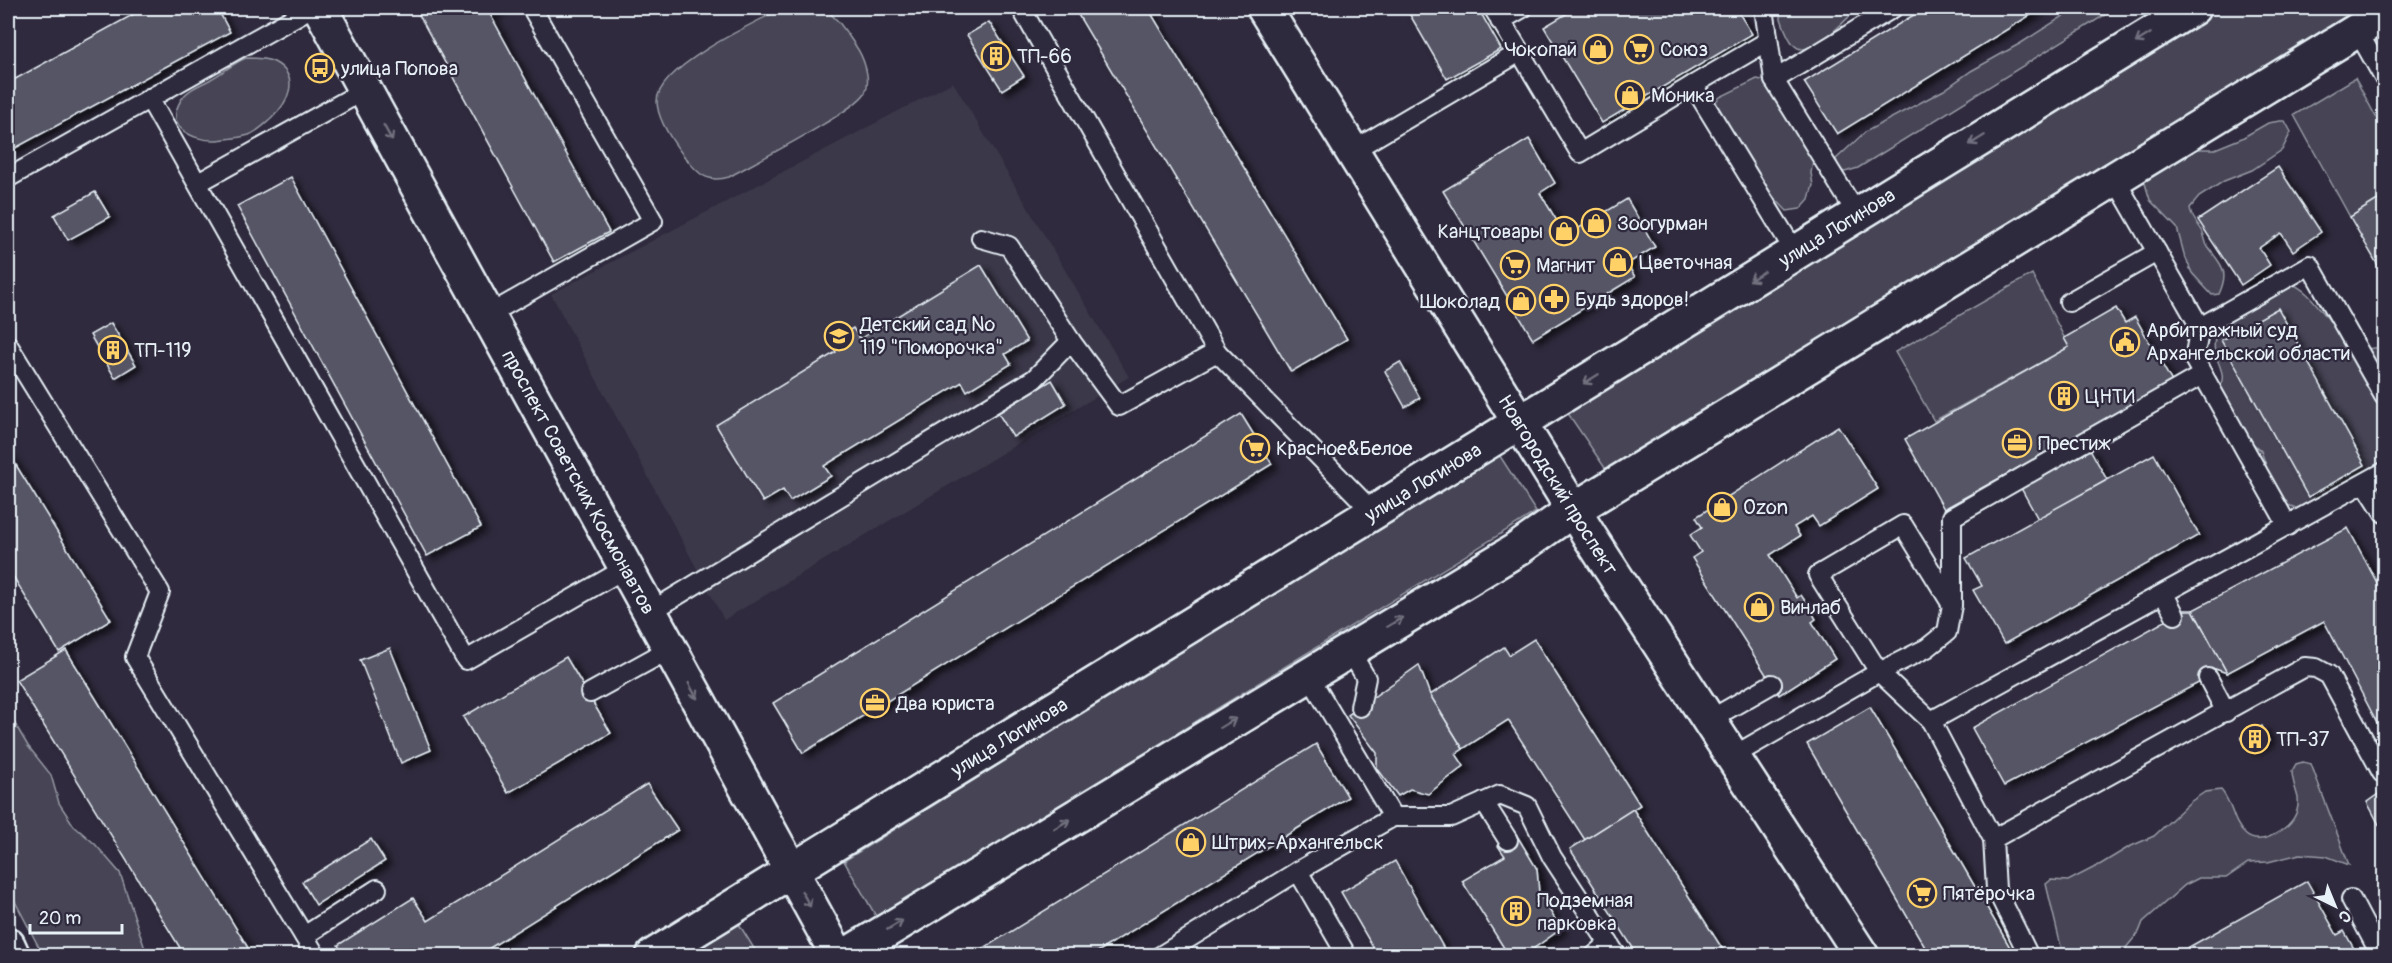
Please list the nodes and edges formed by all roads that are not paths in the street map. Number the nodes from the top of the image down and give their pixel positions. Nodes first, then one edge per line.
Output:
1 (311, 8) edge
2 (320, 8) edge
3 (537, 8) edge
4 (1021, 8) edge
5 (1264, 8) edge
6 (1523, 8) edge
7 (1764, 8) edge
8 (1893, 8) edge
9 (2193, 8) edge
10 (1497, 14) edge
11 (2385, 14) edge
12 (2357, 30) junction
13 (1768, 41) junction
14 (1520, 52) junction
15 (2385, 78) edge
16 (1774, 80) junction
17 (1693, 85) junction
18 (365, 90) junction
19 (149, 98) junction
20 (1352, 151) junction
21 (8, 178) edge
22 (2115, 179) junction
23 (198, 183) junction
24 (1857, 214) junction
25 (981, 238) dead end
26 (1795, 252) junction
27 (2157, 252) junction
28 (2069, 302) dead end
29 (488, 315) junction
30 (2200, 327) junction
31 (1071, 341) junction
32 (8, 345) edge
33 (1217, 352) junction
34 (2202, 375) junction
35 (2385, 396) edge
36 (1519, 422) junction
37 (2385, 472) edge
38 (2365, 483) junction
39 (1573, 510) junction
40 (1373, 512) junction
41 (2385, 513) edge
42 (2288, 526) junction
43 (626, 568) junction
44 (2164, 594) junction
45 (1952, 605) junction
46 (650, 612) junction
47 (2175, 615) dead end
48 (670, 649) junction
49 (1349, 649) junction
50 (1879, 672) junction
51 (1308, 674) junction
52 (2208, 678) dead end
53 (1772, 684) dead end
54 (590, 693) dead end
55 (1360, 707) dead end
56 (2226, 712) junction
57 (1709, 720) junction
58 (1931, 721) junction
59 (1733, 756) junction
60 (2382, 773) dead end
61 (1484, 802) junction
62 (1393, 818) junction
63 (1993, 839) junction
64 (1508, 840) dead end
65 (791, 870) junction
66 (1298, 871) junction
67 (377, 889) dead end
68 (2351, 899) dead end
69 (304, 936) junction
70 (8, 945) edge
71 (1613, 949) edge
72 (13, 956) edge
73 (316, 956) edge
74 (653, 956) edge
75 (838, 956) edge
76 (845, 956) edge
77 (1160, 956) edge
78 (1347, 956) edge
79 (1594, 956) edge
80 (1862, 956) edge
81 (2029, 956) edge
82 (2381, 956) edge

1 - 19 lane
2 - 18 street, проспект Советских Космонавтов
3 - 29 lane
4 - 33 lane
5 - 20 street, Новгородский проспект
6 - 10 lane
7 - 13 lane
8 - 16 lane
9 -> 24 street, улица Логинова
10 - 14 lane
11 - 12 street
12 - 15 lane
12 - 22 street
13 - 16 lane
13 - 17 lane
14 - 17 lane
14 - 20 lane
16 - 24 lane
17 - 26 lane
18 - 23 lane
18 -> 29 street, проспект Советских Космонавтов
19 - 21 lane
19 - 23 lane
20 - 36 street, Новгородский проспект
22 - 27 lane
22 - 39 street
23 - 43 lane
24 - 26 street, улица Логинова
25 - 31 lane
26 -> 36 street, улица Логинова
27 - 28 lane
27 - 30 lane
29 - 43 street, проспект Советских Космонавтов
30 - 34 lane
30 - 35 lane
31 - 33 lane
31 - 46 lane
32 - 69 lane
33 - 40 lane
34 - 42 lane
34 - 45 lane
36 - 39 street, Новгородский проспект
36 - 40 street, улица Логинова
37 - 38 lane
38 - 41 lane
38 - 42 lane
49 -> 39 street
39 - 57 street, Новгородский проспект
40 - 65 street, улица Логинова
42 - 44 lane
43 - 46 street, проспект Советских Космонавтов
44 - 47 lane
44 - 58 lane
45 - 50 lane
45 - 50 lane
46 - 48 street, проспект Советских Космонавтов
48 - 54 lane
48 -> 65 street, проспект Советских Космонавтов
49 - 51 street
49 - 55 lane
50 - 58 lane
50 - 59 lane
51 - 62 lane
76 -> 51 street
52 - 56 lane
53 - 57 lane
56 - 60 lane
56 - 63 lane
57 - 59 street, Новгородский проспект
58 - 63 lane
59 - 80 street, Новгородский проспект
61 - 62 lane
61 - 64 lane
61 - 71 lane
62 - 66 lane
63 - 81 lane
65 - 74 street, улица Логинова
65 -> 75 street, проспект Советских Космонавтов
66 - 77 lane
66 - 78 lane
67 - 69 lane
68 - 82 lane
69 - 73 lane
70 - 72 street
71 - 79 lane

